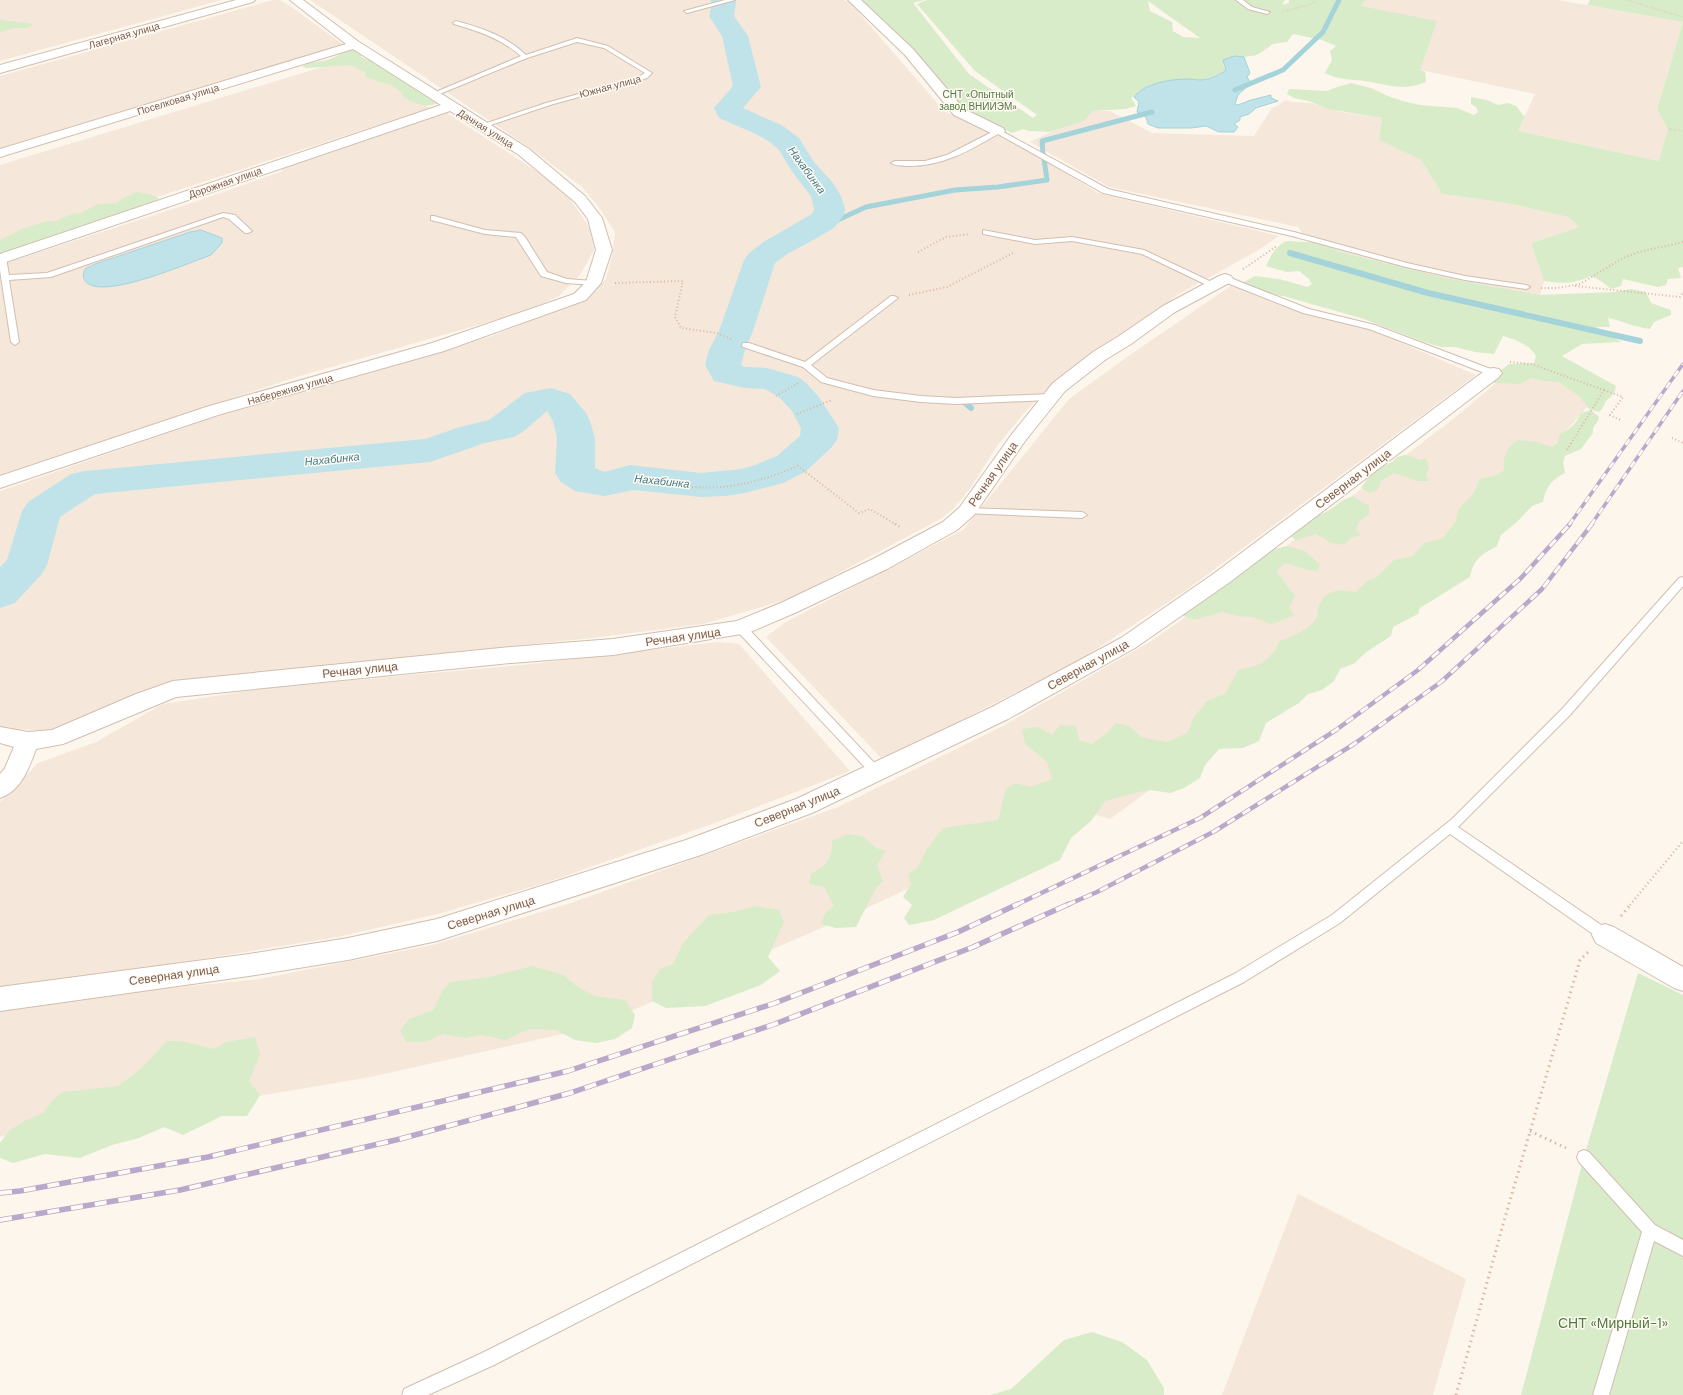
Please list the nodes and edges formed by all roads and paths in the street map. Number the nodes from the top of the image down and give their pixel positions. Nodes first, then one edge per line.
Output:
1 (249, 0) edge
2 (296, 0) edge
3 (732, 0) edge
4 (854, 0) edge
5 (1239, 0) edge
6 (1317, 0) edge
7 (1626, 0) edge
8 (687, 11) dead end
9 (1266, 12) dead end
10 (1281, 12) dead end
11 (1683, 17) edge
12 (456, 23) dead end
13 (355, 45) junction
14 (525, 57) junction
15 (0, 69) edge
16 (432, 95) junction
17 (451, 106) junction
18 (483, 126) junction
19 (1668, 129) dead end
20 (998, 131) junction
21 (1683, 131) edge
22 (0, 153) edge
23 (895, 163) dead end
24 (434, 218) dead end
25 (248, 231) dead end
26 (986, 232) joint
27 (1035, 242) junction
28 (1683, 242) edge
29 (1280, 244) dead end
30 (918, 252) dead end
31 (1, 259) edge
32 (1248, 266) dead end
33 (5, 278) junction
34 (1219, 282) junction
35 (593, 283) junction
36 (1571, 286) junction
37 (1526, 287) joint
38 (1683, 292) edge
39 (580, 297) joint
40 (1680, 297) junction
41 (894, 298) joint
42 (1683, 298) edge
43 (734, 340) dead end
44 (15, 342) dead end
45 (746, 345) dead end
46 (806, 365) junction
47 (1493, 373) junction
48 (800, 383) dead end
49 (1604, 390) junction
50 (776, 396) dead end
51 (1050, 397) junction
52 (834, 399) dead end
53 (797, 414) dead end
54 (1620, 420) dead end
55 (1672, 438) dead end
56 (1683, 443) edge
57 (1567, 450) dead end
58 (0, 482) edge
59 (678, 486) dead end
60 (967, 511) junction
61 (1082, 515) dead end
62 (923, 540) junction
63 (1683, 580) edge
64 (741, 628) junction
65 (0, 736) edge
66 (28, 741) junction
67 (877, 773) junction
68 (0, 789) edge
69 (1449, 826) junction
70 (1683, 841) edge
71 (1605, 935) junction
72 (1580, 960) dead end
73 (1683, 980) edge
74 (0, 999) edge
75 (1530, 1131) junction
76 (1584, 1157) joint
77 (1650, 1230) junction
78 (1683, 1248) edge
79 (410, 1395) edge
80 (1456, 1395) edge
81 (1601, 1395) edge

1 - 15 street, Лагерная улица
2 - 13 street, Дачная улица
3 - 8 lane
4 - 20 street
5 - 9 lane
6 - 10 path
7 - 11 path
12 - 14 lane
13 - 16 street, Дачная улица
13 - 22 street, Поселковая улица
14 - 16 lane, Южная улица
14 - 18 lane, Южная улица
16 - 17 street, Дачная улица
17 - 18 street, Дачная улица
17 - 31 street, Дорожная улица
18 - 35 street, Дачная улица
19 - 21 path
20 - 23 lane
20 - 37 lane
24 - 35 lane
25 - 33 lane
26 - 27 lane
26 - 30 path
27 - 34 lane
27 - 41 path
28 - 36 path
29 - 32 path
31 - 33 lane
33 - 44 lane
34 - 47 lane
34 - 51 street, Речная улица
35 - 39 street, Дачная улица
35 - 43 path
36 - 37 path
36 - 40 path
38 - 40 path
39 - 58 street, Набережная улица
40 - 42 path
41 - 46 lane
45 - 46 lane
46 - 51 lane
47 - 49 path
47 - 67 street, Северная улица
48 - 50 path
49 - 54 path
49 - 57 path
51 - 60 street, Речная улица
52 - 53 path
55 - 56 path
59 - 62 path
60 - 61 lane
60 - 62 street, Речная улица
62 - 64 street, Речная улица
63 - 69 lane
64 - 66 street, Речная улица
64 - 67 lane
65 - 66 street, Речная улица
66 - 68 street
67 - 74 street, Северная улица
69 - 71 lane
69 - 79 lane
70 - 71 path
71 - 73 street
72 - 75 path
75 - 76 path
75 - 80 path
76 - 77 lane
77 - 78 lane
77 - 81 lane

